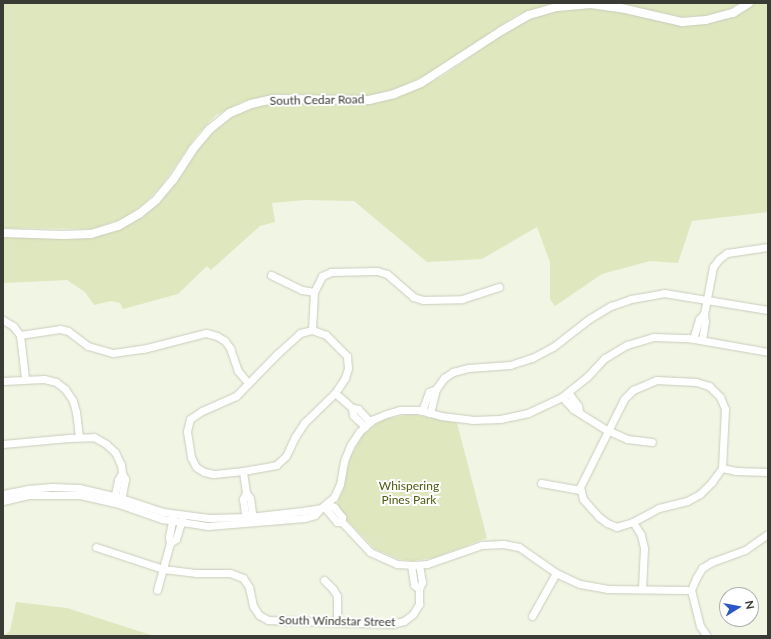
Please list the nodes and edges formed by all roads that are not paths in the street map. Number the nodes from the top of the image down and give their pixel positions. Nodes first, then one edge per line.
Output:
1 (749, 3) edge
2 (3, 233) edge
3 (768, 247) edge
4 (271, 275) dead end
5 (499, 287) dead end
6 (314, 292) junction
7 (707, 300) junction
8 (768, 310) edge
9 (704, 314) junction
10 (3, 320) edge
11 (312, 330) junction
12 (20, 335) junction
13 (693, 339) junction
14 (702, 340) junction
15 (768, 352) edge
16 (25, 378) junction
17 (3, 381) edge
18 (248, 383) junction
19 (568, 392) junction
20 (335, 393) junction
21 (562, 397) junction
22 (426, 412) junction
23 (579, 412) junction
24 (368, 424) junction
25 (607, 430) junction
26 (79, 437) junction
27 (652, 442) dead end
28 (3, 444) edge
29 (722, 468) junction
30 (243, 471) junction
31 (768, 472) edge
32 (541, 483) dead end
33 (580, 490) junction
34 (3, 494) edge
35 (118, 500) junction
36 (3, 501) edge
37 (324, 506) junction
38 (173, 518) junction
39 (182, 519) junction
40 (250, 520) junction
41 (633, 522) junction
42 (768, 534) edge
43 (170, 543) junction
44 (96, 547) dead end
45 (411, 565) junction
46 (419, 565) junction
47 (163, 569) junction
48 (556, 573) junction
49 (324, 580) dead end
50 (419, 589) junction
51 (642, 589) junction
52 (157, 590) dead end
53 (691, 590) junction
54 (532, 616) dead end
55 (337, 622) junction
56 (707, 636) edge

1 - 2 street, South Cedar Road
3 - 7 street
4 - 6 street
5 - 6 street
6 - 11 street
7 - 8 street
7 - 9 street
7 - 22 street
9 - 13 street
9 - 14 street
10 - 12 street
11 - 18 street
11 - 20 street
12 - 16 street
12 - 18 street
13 - 14 street
13 - 19 street
14 - 15 street
16 - 17 street
16 - 26 street
18 - 30 street
19 - 21 street
19 - 23 street
20 - 24 street
20 - 30 street
21 - 22 street
21 - 23 street
22 - 24 street
23 - 25 street
24 - 37 street
25 - 27 street
25 - 29 street
25 - 33 street
26 - 28 street
26 - 35 street
29 - 31 street
29 - 41 street
30 - 40 street
32 - 33 street
33 - 41 street
34 - 35 street
35 - 36 street
35 - 38 street
37 - 40 street
37 - 45 street
38 - 39 street
38 - 43 street
39 - 40 street
39 - 43 street
41 - 51 street
42 - 53 street
43 - 47 street
44 - 47 street, South Windstar Street
45 - 46 street
45 - 50 street
46 - 48 street
46 - 50 street, South Windstar Street
47 - 52 street
47 - 55 street, South Windstar Street
48 - 51 street
48 - 54 street
49 - 55 street
50 - 55 street, South Windstar Street
51 - 53 street
53 - 56 street

